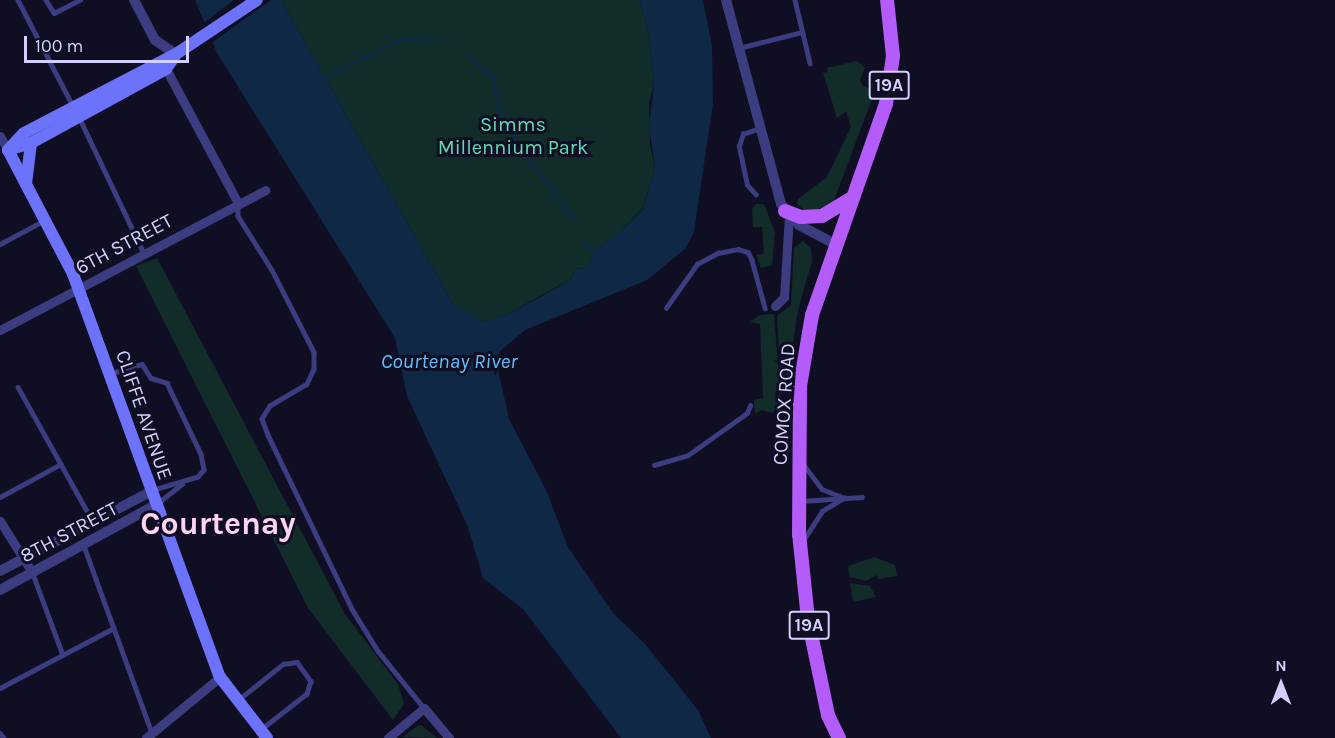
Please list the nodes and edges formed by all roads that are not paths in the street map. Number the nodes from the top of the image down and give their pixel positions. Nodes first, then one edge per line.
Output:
1 (18, 0) edge
2 (46, 0) edge
3 (80, 0) edge
4 (134, 0) edge
5 (257, 0) edge
6 (726, 0) edge
7 (795, 0) edge
8 (886, 0) edge
9 (802, 32) junction
10 (739, 48) junction
11 (176, 54) junction
12 (810, 63) dead end
13 (166, 69) junction
14 (76, 111) junction
15 (760, 128) junction
16 (0, 136) edge
17 (31, 143) junction
18 (4, 152) edge
19 (26, 184) junction
20 (265, 190) dead end
21 (756, 195) dead end
22 (851, 197) junction
23 (237, 203) junction
24 (787, 213) junction
25 (44, 221) junction
26 (0, 244) edge
27 (834, 244) junction
28 (145, 255) junction
29 (79, 288) junction
30 (770, 307) joint
31 (666, 308) dead end
32 (0, 330) edge
33 (109, 374) junction
34 (18, 387) dead end
35 (750, 406) dead end
36 (798, 439) junction
37 (61, 464) junction
38 (654, 465) dead end
39 (182, 484) junction
40 (150, 492) junction
41 (0, 497) edge
42 (862, 497) dead end
43 (844, 498) junction
44 (798, 501) junction
45 (155, 505) junction
46 (0, 521) edge
47 (93, 522) junction
48 (84, 546) junction
49 (800, 548) junction
50 (22, 559) junction
51 (0, 571) edge
52 (32, 572) junction
53 (0, 590) edge
54 (112, 629) junction
55 (63, 655) junction
56 (220, 677) junction
57 (0, 688) edge
58 (237, 701) junction
59 (424, 708) junction
60 (0, 733) edge
61 (264, 734) edge
62 (149, 735) edge
63 (4, 738) edge
64 (388, 738) edge
65 (448, 738) edge
66 (839, 738) edge

1 - 14 lane
2 - 3 lane
4 - 11 street
5 - 11 main road
6 - 10 street
7 - 9 lane
8 - 22 main road, 19A
9 - 10 lane
9 - 12 lane
10 - 15 street
11 - 13 main road
11 - 14 main road
13 - 14 main road
13 - 23 street
14 - 17 main road
14 - 18 main road
14 - 28 lane
15 - 21 lane
15 - 24 street
16 - 18 street, CLIFFE AVENUE
17 - 18 main road
17 - 19 main road
18 - 19 main road, CLIFFE AVENUE
19 - 25 main road, CLIFFE AVENUE
20 - 23 street, 6TH STREET
22 - 24 main road
22 - 27 main road, 19A
23 - 28 street, 6TH STREET
23 - 59 lane
24 - 27 street
24 - 30 street
25 - 26 lane
25 - 29 main road, CLIFFE AVENUE
27 - 36 main road, COMOX ROAD / 19A
28 - 29 street, 6TH STREET
29 - 32 street, 6TH STREET
29 - 33 main road, CLIFFE AVENUE
30 - 31 lane
33 - 39 lane
33 - 40 main road, CLIFFE AVENUE
34 - 37 lane
35 - 38 lane
36 - 43 lane
36 - 44 main road, COMOX ROAD / 19A
37 - 41 lane
37 - 47 lane
39 - 40 lane
39 - 45 lane
40 - 45 main road, CLIFFE AVENUE
40 - 47 street, 8TH STREET
42 - 43 lane
43 - 44 lane
43 - 49 lane
44 - 49 main road, COMOX ROAD / 19A
45 - 48 street, 8TH STREET
45 - 56 main road, CLIFFE AVENUE
46 - 50 street
47 - 50 street, 8TH STREET
48 - 52 street, 8TH STREET
48 - 54 lane
49 - 66 main road, COMOX ROAD / 19A
50 - 51 street, 8TH STREET
50 - 52 street
52 - 53 street, 8TH STREET
52 - 55 lane
54 - 55 lane
54 - 62 lane
55 - 57 lane
56 - 58 main road, CLIFFE AVENUE
56 - 62 street
58 - 61 main road, CLIFFE AVENUE
58 - 61 lane
59 - 64 street
59 - 65 street
60 - 63 lane

